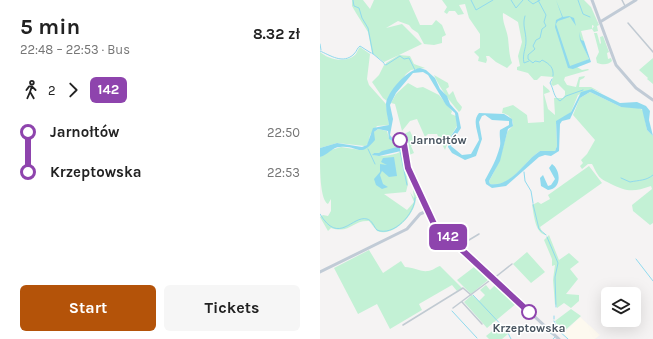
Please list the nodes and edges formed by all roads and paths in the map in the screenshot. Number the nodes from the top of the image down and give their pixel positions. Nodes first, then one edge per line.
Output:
1 (592, 0) edge
2 (622, 0) edge
3 (636, 0) edge
4 (625, 6) junction
5 (600, 22) junction
6 (628, 23) dead end
7 (653, 52) edge
8 (653, 100) edge
9 (402, 135) dead end
10 (427, 211) junction
11 (479, 234) dead end
12 (459, 246) junction
13 (512, 264) dead end
14 (320, 272) edge
15 (493, 278) junction
16 (471, 295) junction
17 (462, 302) junction
18 (453, 308) dead end
19 (482, 324) dead end
20 (403, 325) dead end
21 (559, 339) edge

1 - 5 street
2 - 4 street
3 - 4 street
4 - 5 street
5 - 8 street
6 - 7 street
9 - 10 street
10 - 12 street
10 - 14 street
11 - 12 street
12 - 15 street
13 - 15 street
15 - 16 street
15 - 21 street
16 - 17 street
16 - 20 street
17 - 18 street
17 - 19 street

